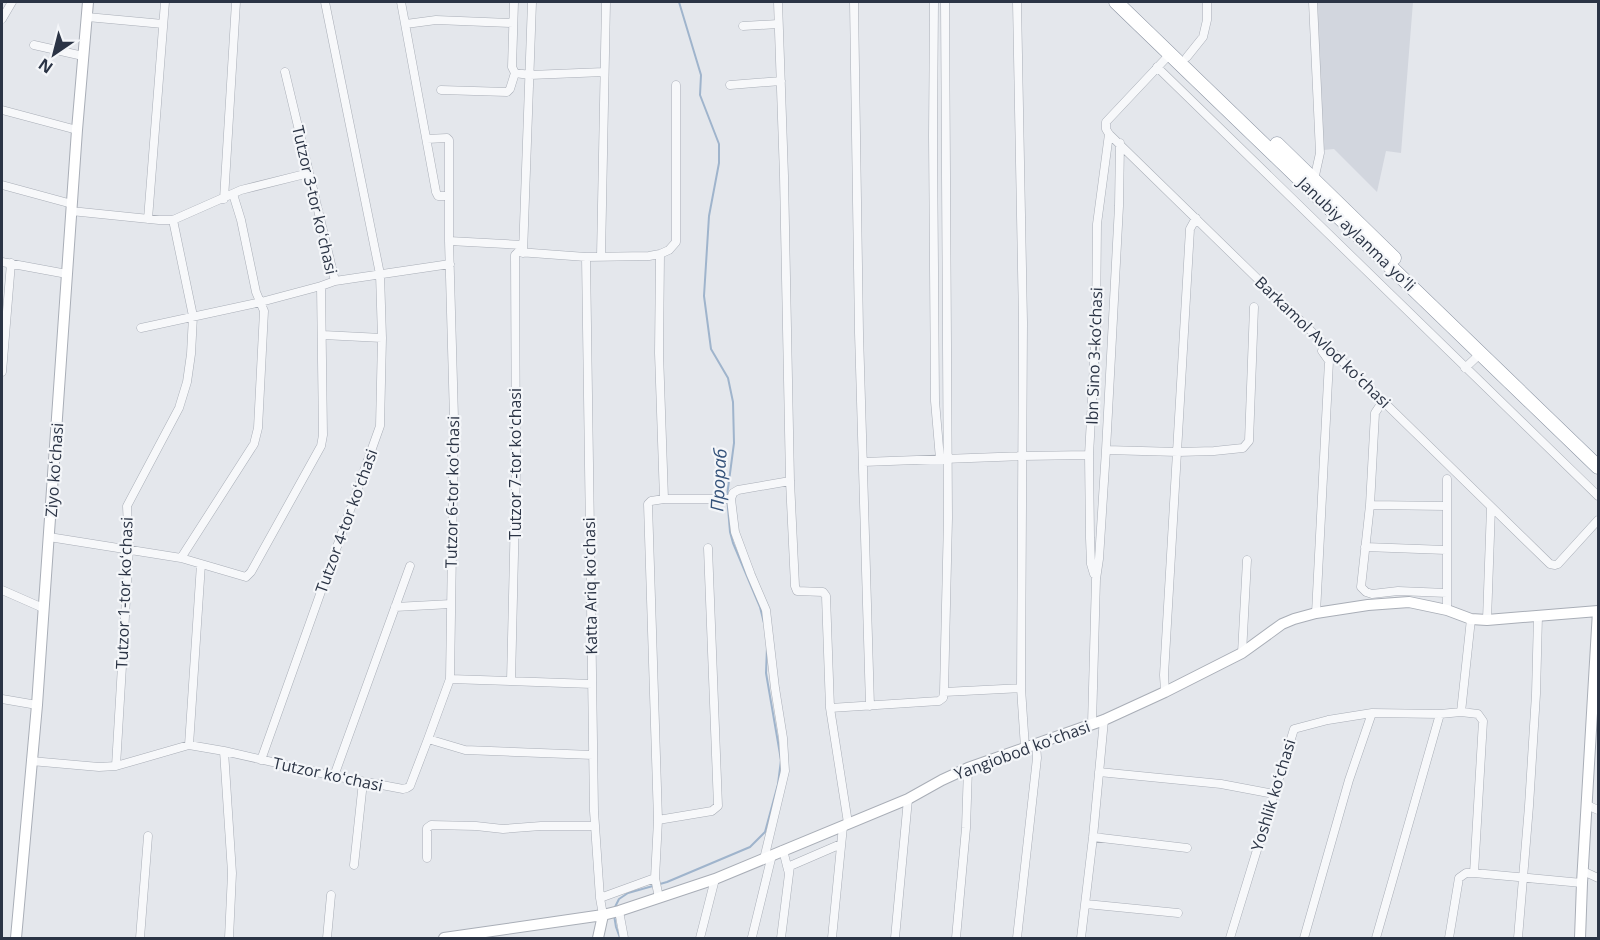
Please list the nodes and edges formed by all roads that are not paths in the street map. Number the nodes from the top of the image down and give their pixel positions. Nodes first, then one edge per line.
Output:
1 (12, 2) edge
2 (88, 2) edge
3 (165, 2) edge
4 (236, 2) edge
5 (325, 2) edge
6 (401, 2) edge
7 (514, 2) edge
8 (532, 2) edge
9 (606, 2) edge
10 (778, 2) edge
11 (854, 2) edge
12 (934, 2) edge
13 (945, 2) edge
14 (1017, 2) edge
15 (1116, 2) edge
16 (1129, 2) edge
17 (1207, 2) edge
18 (1313, 2) edge
19 (87, 17) junction
20 (2, 19) edge
21 (513, 23) junction
22 (164, 24) junction
23 (406, 24) junction
24 (778, 24) junction
25 (743, 26) dead end
26 (934, 30) junction
27 (944, 31) junction
28 (34, 45) dead end
29 (1170, 54) junction
30 (83, 56) junction
31 (1187, 57) junction
32 (1157, 67) junction
33 (285, 72) dead end
34 (604, 72) junction
35 (515, 73) junction
36 (530, 75) junction
37 (781, 81) junction
38 (676, 85) dead end
39 (729, 85) dead end
40 (441, 90) dead end
41 (2, 110) edge
42 (77, 130) junction
43 (1109, 134) junction
44 (427, 139) junction
45 (1120, 143) junction
46 (309, 173) junction
47 (1314, 180) junction
48 (2, 185) edge
49 (233, 194) junction
50 (449, 196) junction
51 (224, 199) junction
52 (72, 208) junction
53 (1196, 218) junction
54 (148, 219) junction
55 (173, 220) junction
56 (449, 241) junction
57 (523, 249) junction
58 (660, 254) junction
59 (602, 256) junction
60 (586, 257) junction
61 (2, 262) edge
62 (11, 264) junction
63 (450, 264) junction
64 (67, 274) junction
65 (380, 274) junction
66 (335, 281) junction
67 (321, 286) junction
68 (261, 302) junction
69 (1254, 307) dead end
70 (193, 316) junction
71 (141, 328) dead end
72 (322, 335) junction
73 (382, 338) junction
74 (1326, 344) junction
75 (1481, 353) junction
76 (1465, 368) junction
77 (2, 372) edge
78 (1383, 401) junction
79 (1106, 450) junction
80 (1178, 452) junction
81 (1089, 455) junction
82 (1599, 455) edge
83 (1022, 456) junction
84 (943, 459) junction
85 (863, 462) junction
86 (1599, 467) edge
87 (1447, 479) dead end
88 (790, 481) junction
89 (1599, 496) edge
90 (728, 499) junction
91 (664, 500) junction
92 (1370, 505) junction
93 (1446, 506) junction
94 (1491, 507) junction
95 (1599, 520) edge
96 (49, 537) junction
97 (1365, 547) junction
98 (708, 548) dead end
99 (129, 549) junction
100 (1446, 550) junction
101 (181, 558) junction
102 (1247, 560) dead end
103 (201, 564) junction
104 (410, 566) dead end
105 (1096, 579) junction
106 (2, 590) edge
107 (1447, 593) junction
108 (451, 604) junction
109 (395, 607) junction
110 (43, 608) junction
111 (1447, 610) junction
112 (1599, 611) edge
113 (1316, 613) junction
114 (1538, 615) junction
115 (1472, 619) junction
116 (1487, 620) junction
117 (1242, 652) junction
118 (450, 678) junction
119 (511, 681) junction
120 (1596, 683) edge
121 (592, 684) junction
122 (1020, 688) junction
123 (944, 692) junction
124 (1165, 692) junction
125 (2, 699) edge
126 (37, 705) junction
127 (870, 706) junction
128 (830, 708) junction
129 (1461, 712) junction
130 (1372, 713) junction
131 (1440, 714) junction
132 (1104, 720) junction
133 (1092, 724) junction
134 (428, 739) junction
135 (189, 745) junction
136 (1595, 745) edge
137 (1031, 746) junction
138 (224, 751) junction
139 (593, 755) junction
140 (261, 760) junction
141 (31, 761) junction
142 (116, 766) junction
143 (968, 768) junction
144 (1099, 772) junction
145 (334, 776) junction
146 (363, 782) junction
147 (1274, 795) junction
148 (908, 799) junction
149 (1587, 805) junction
150 (1599, 810) edge
151 (658, 820) junction
152 (846, 824) junction
153 (595, 826) junction
154 (148, 836) dead end
155 (1093, 837) junction
156 (841, 844) junction
157 (1187, 848) dead end
158 (773, 855) junction
159 (427, 858) dead end
160 (354, 865) dead end
161 (788, 870) junction
162 (1583, 871) junction
163 (1474, 873) junction
164 (1522, 877) junction
165 (655, 878) junction
166 (1599, 878) edge
167 (714, 879) junction
168 (1582, 883) junction
169 (331, 895) dead end
170 (600, 898) junction
171 (659, 898) junction
172 (1086, 904) junction
173 (619, 911) junction
174 (1178, 913) dead end
175 (603, 915) junction
176 (752, 937) edge
177 (16, 939) edge
178 (140, 939) edge
179 (229, 939) edge
180 (327, 939) edge
181 (444, 939) edge
182 (598, 939) edge
183 (624, 939) edge
184 (700, 939) edge
185 (781, 939) edge
186 (832, 939) edge
187 (895, 939) edge
188 (956, 939) edge
189 (1017, 939) edge
190 (1081, 939) edge
191 (1230, 939) edge
192 (1304, 939) edge
193 (1376, 939) edge
194 (1449, 939) edge
195 (1518, 939) edge
196 (1580, 939) edge

1 - 20 street
2 - 19 street, Ziyo koʻchasi
3 - 22 street
4 - 51 street
5 - 65 street, Tutzor 4-tor koʻchasi
6 - 23 street
7 - 21 street
8 - 36 street
9 - 34 street
10 - 24 street
11 - 85 street
12 - 26 street
13 - 27 street
14 - 83 street
15 - 29 highway, Janubiy aylanma yoʻli
16 - 31 highway, Janubiy aylanma yoʻli
17 - 31 street
18 - 47 street
19 - 22 street
19 - 30 street, Ziyo koʻchasi
21 - 23 street
21 - 35 street
22 - 54 street
23 - 44 street
24 - 25 street
24 - 37 street
26 - 27 street
26 - 84 street
27 - 84 street
28 - 30 street
29 - 32 street
29 - 75 highway, Janubiy aylanma yoʻli
30 - 42 street, Ziyo koʻchasi
31 - 47 highway, Janubiy aylanma yoʻli
32 - 43 street
32 - 76 street
33 - 46 street, Tutzor 3-tor koʻchasi
34 - 36 street
34 - 59 street
35 - 36 street
35 - 40 street
36 - 57 street
37 - 39 street
37 - 88 street
38 - 58 street
41 - 42 street
42 - 52 street, Ziyo koʻchasi
43 - 45 street, Barkamol Avlod koʻchasi
43 - 81 street, Ibn Sino 3-koʼchasi
44 - 50 street
44 - 50 street, Tutzor 6-tor koʻchasi
45 - 53 street, Barkamol Avlod koʻchasi
45 - 79 street, Ibn Sino 3-koʼchasi
46 - 49 street
46 - 66 street, Tutzor 3-tor koʻchasi
47 - 82 highway, Janubiy aylanma yoʻli
48 - 52 street
49 - 51 street
49 - 68 street
50 - 56 street, Tutzor 6-tor koʻchasi
51 - 55 street
52 - 54 street
52 - 64 street, Ziyo koʻchasi
53 - 74 street, Barkamol Avlod koʻchasi
53 - 80 street
54 - 55 street
55 - 70 street, Tutzor 1-tor koʻchasi
56 - 57 street
56 - 63 street, Tutzor 6-tor koʻchasi
57 - 60 street
57 - 119 street, Tutzor 7-tor koʻchasi
58 - 59 street
58 - 91 street
59 - 60 street
60 - 121 street, Katta Ariq koʻchasi
61 - 62 street
62 - 64 street
62 - 77 street
63 - 65 street
63 - 108 street, Tutzor 6-tor koʻchasi
64 - 96 street, Ziyo koʻchasi
65 - 66 street
65 - 73 street, Tutzor 4-tor koʻchasi
66 - 67 street, Tutzor 3-tor koʻchasi
67 - 68 street
67 - 72 street, Tutzor 3-tor koʻchasi
68 - 70 street
68 - 101 street
69 - 80 street
70 - 71 street
70 - 99 street, Tutzor 1-tor koʻchasi
72 - 73 street
72 - 103 street, Tutzor 3-tor koʻchasi
73 - 140 street, Tutzor 4-tor koʻchasi
74 - 78 street, Barkamol Avlod koʻchasi
74 - 113 street
75 - 76 street
75 - 86 highway, Janubiy aylanma yoʻli
76 - 89 street
78 - 92 street
78 - 94 street, Barkamol Avlod koʻchasi
79 - 80 street
79 - 105 street, Ibn Sino 3-koʼchasi
80 - 124 street
81 - 83 street
81 - 105 street, Ibn Sino 3-koʼchasi
83 - 84 street
83 - 122 street
84 - 85 street
84 - 123 street
85 - 127 street
87 - 93 street
88 - 90 street
88 - 128 street
90 - 91 street
90 - 158 street
91 - 151 street
92 - 93 street
92 - 97 street
93 - 100 street
94 - 95 street, Barkamol Avlod koʻchasi
94 - 116 street
96 - 99 street
96 - 110 street, Ziyo koʻchasi
97 - 100 street
97 - 107 street
98 - 151 street
99 - 101 street
99 - 142 street, Tutzor 1-tor koʻchasi
100 - 107 street
101 - 103 street
102 - 117 street
103 - 135 street
104 - 109 street
105 - 133 street, Ibn Sino 3-koʼchasi
106 - 110 street
107 - 111 street
108 - 109 street
108 - 118 street, Tutzor 6-tor koʻchasi
109 - 145 street
110 - 126 street, Ziyo koʻchasi
111 - 113 street, Yangiobod koʻchasi
111 - 115 street, Yangiobod koʻchasi
112 - 114 street, Yangiobod koʻchasi
112 - 120 street
113 - 117 street, Yangiobod koʻchasi
114 - 116 street, Yangiobod koʻchasi
114 - 164 street
115 - 116 street, Yangiobod koʻchasi
115 - 129 street
117 - 124 street, Yangiobod koʻchasi
118 - 119 street
118 - 134 street, Tutzor 6-tor koʻchasi
119 - 121 street
120 - 136 street
121 - 139 street, Katta Ariq koʻchasi
122 - 123 street
122 - 137 street
123 - 127 street
124 - 132 street, Yangiobod koʻchasi
125 - 126 street
126 - 141 street, Ziyo koʻchasi
127 - 128 street
128 - 152 street
129 - 131 street, Yoshlik koʻchasi
129 - 163 street
130 - 131 street, Yoshlik koʻchasi
130 - 147 street, Yoshlik koʻchasi
130 - 192 street
131 - 193 street
132 - 133 street, Yangiobod koʻchasi
132 - 144 street
133 - 137 street, Yangiobod koʻchasi
134 - 139 street
134 - 146 street, Tutzor koʻchasi
135 - 138 street, Tutzor koʻchasi
135 - 142 street, Tutzor koʻchasi
136 - 149 street
137 - 143 street, Yangiobod koʻchasi
137 - 189 street
138 - 140 street, Tutzor koʻchasi
138 - 179 street
139 - 153 street, Katta Ariq koʻchasi
140 - 145 street, Tutzor koʻchasi
141 - 142 street, Tutzor koʻchasi
141 - 177 street, Ziyo koʻchasi
143 - 148 street, Yangiobod koʻchasi
143 - 188 street
144 - 147 street
144 - 155 street
145 - 146 street, Tutzor koʻchasi
146 - 160 street
147 - 191 street, Yoshlik koʻchasi
148 - 152 street, Yangiobod koʻchasi
148 - 187 street
149 - 150 street
149 - 162 street
151 - 165 street
152 - 156 street
152 - 158 street, Yangiobod koʻchasi
153 - 159 street
153 - 170 street, Katta Ariq koʻchasi
154 - 178 street
155 - 157 street
155 - 172 street
156 - 161 street
156 - 186 street
158 - 161 street
158 - 167 street, Yangiobod koʻchasi
158 - 176 street
161 - 185 street
162 - 166 street
162 - 168 street
163 - 164 street
163 - 194 street
164 - 168 street
164 - 195 street
165 - 170 street
165 - 171 street
167 - 171 street, Yangiobod koʻchasi
167 - 184 street
168 - 196 street
169 - 180 street
170 - 175 street, Katta Ariq koʻchasi
171 - 173 street, Yangiobod koʻchasi
172 - 174 street
172 - 190 street
173 - 175 street, Yangiobod koʻchasi
173 - 183 street
175 - 181 street, Yangiobod koʻchasi
175 - 182 street

